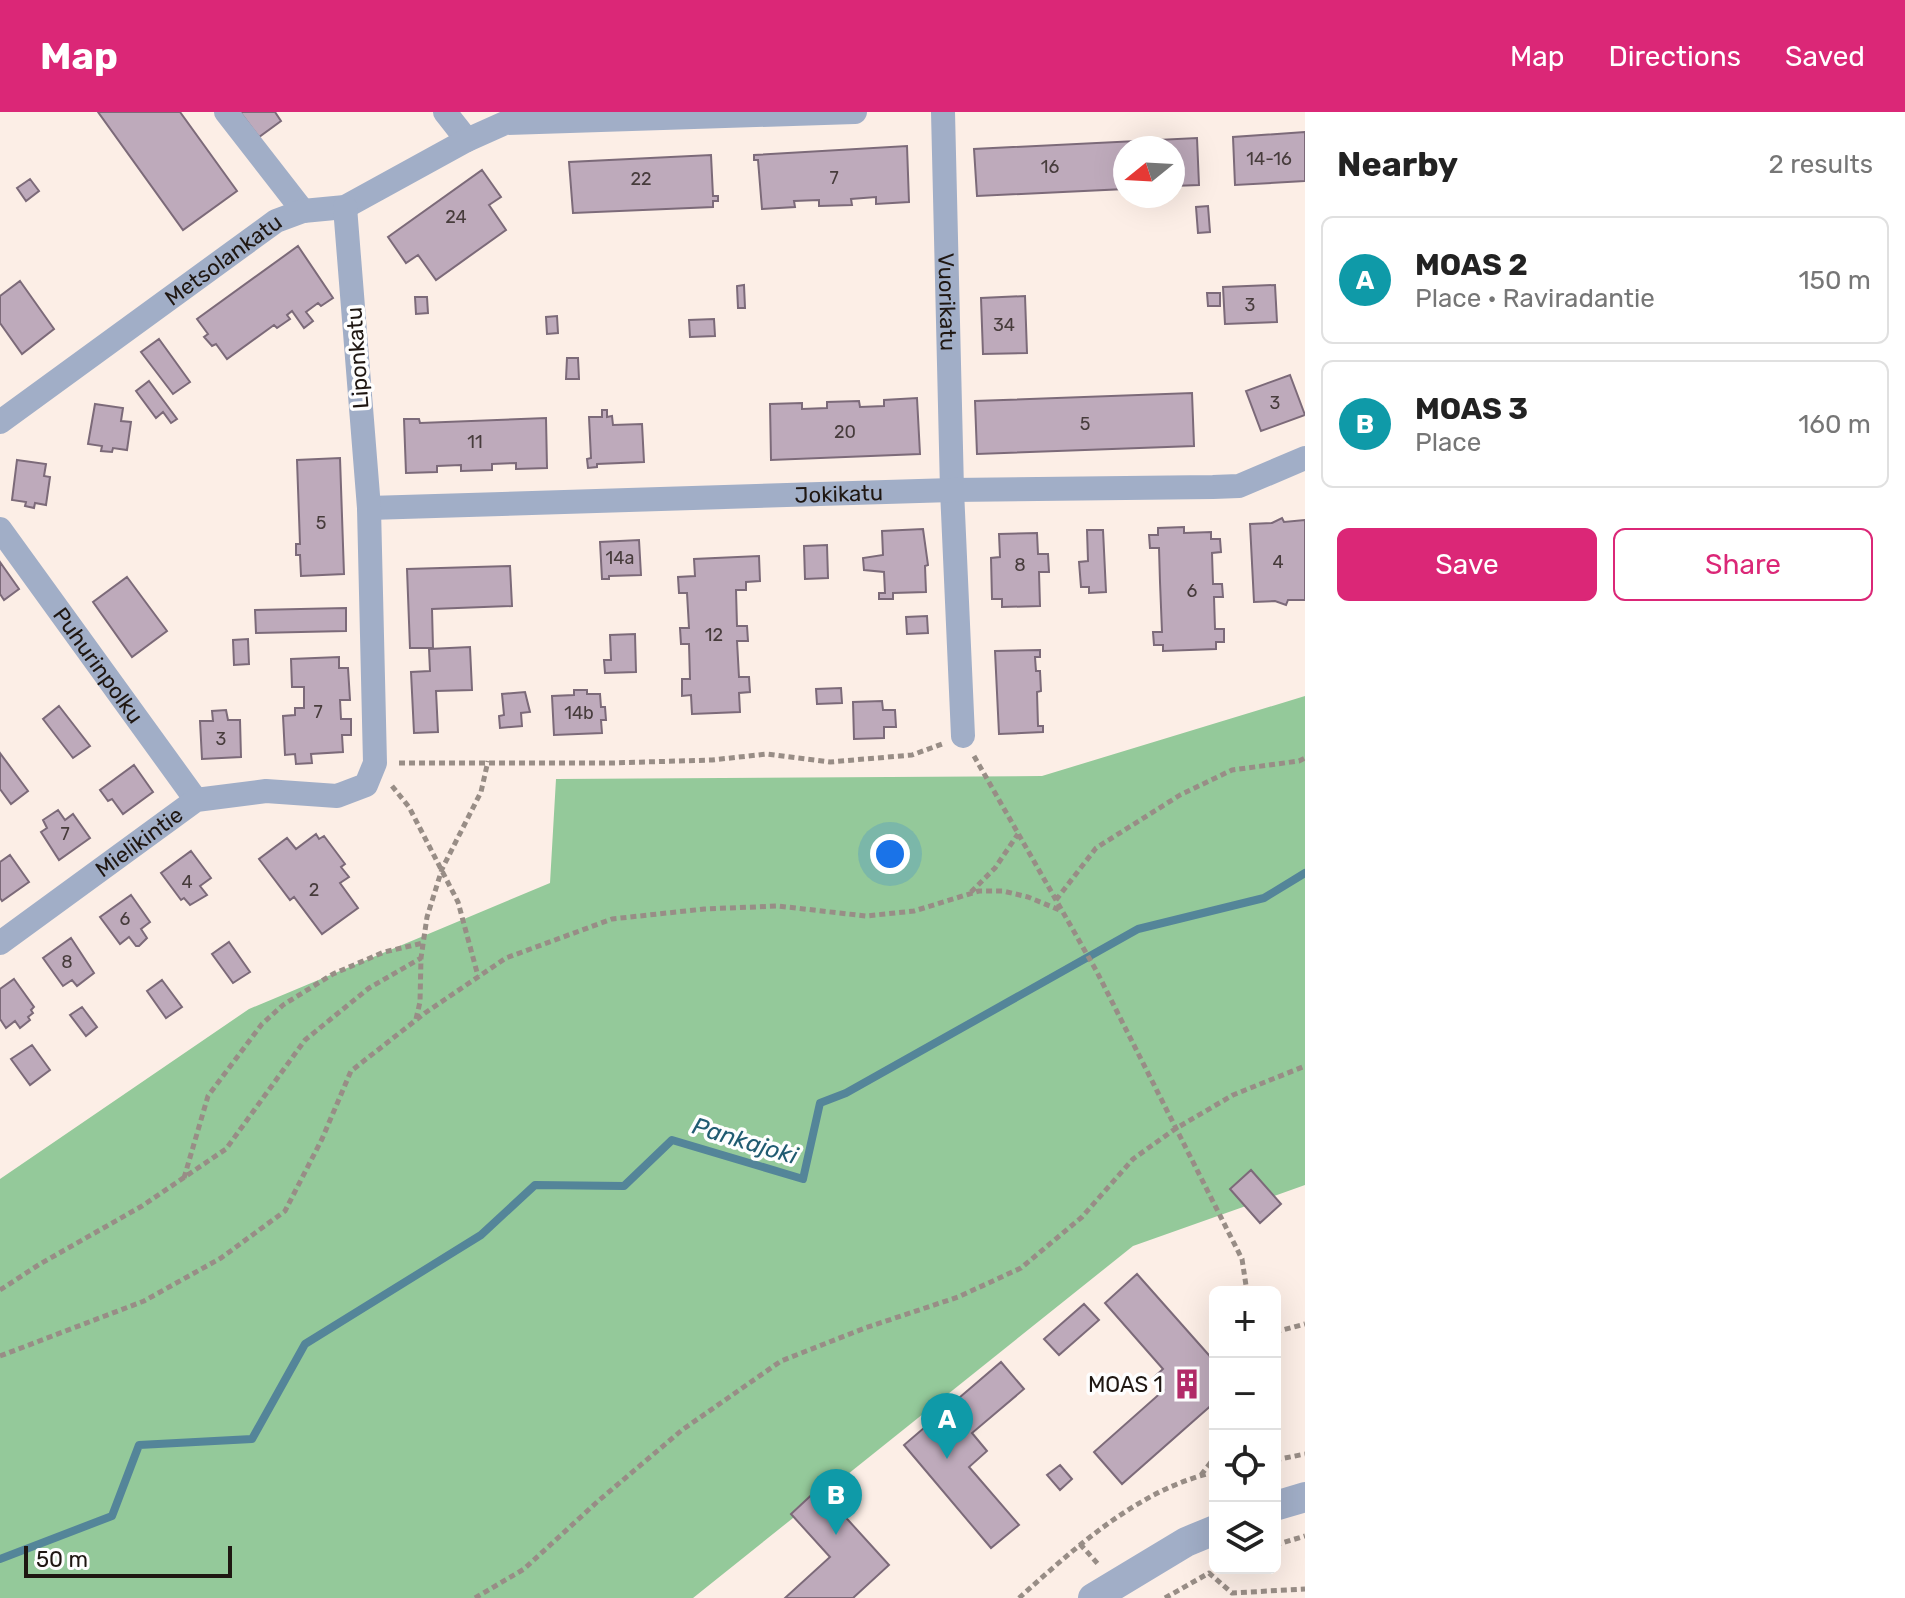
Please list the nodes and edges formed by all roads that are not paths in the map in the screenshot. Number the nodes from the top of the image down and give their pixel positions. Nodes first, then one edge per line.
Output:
1 (226, 112) edge
2 (445, 112) edge
3 (855, 112) edge
4 (943, 112) edge
5 (467, 140) junction
6 (345, 207) junction
7 (303, 211) junction
8 (0, 422) edge
9 (1305, 458) edge
10 (952, 490) junction
11 (369, 508) junction
12 (0, 529) edge
13 (963, 736) road end
14 (375, 763) joint
15 (196, 800) junction
16 (0, 943) edge
17 (1305, 1497) edge
18 (1281, 1504) edge
19 (1209, 1532) edge
20 (1093, 1598) edge

1 - 7 street
2 - 5 street
3 - 5 street, Metsolankatu
4 - 10 street, Vuorikatu
5 - 6 street, Metsolankatu
6 - 7 street, Metsolankatu
6 - 11 street, Liponkatu
7 - 8 street, Metsolankatu
9 - 10 street, Jokikatu
10 - 11 street, Jokikatu
10 - 13 street, Vuorikatu
11 - 14 street, Liponkatu
12 - 15 street, Puhurinpolku
14 - 15 street, Mielikintie
15 - 16 street, Mielikintie
17 - 18 street
19 - 20 street

